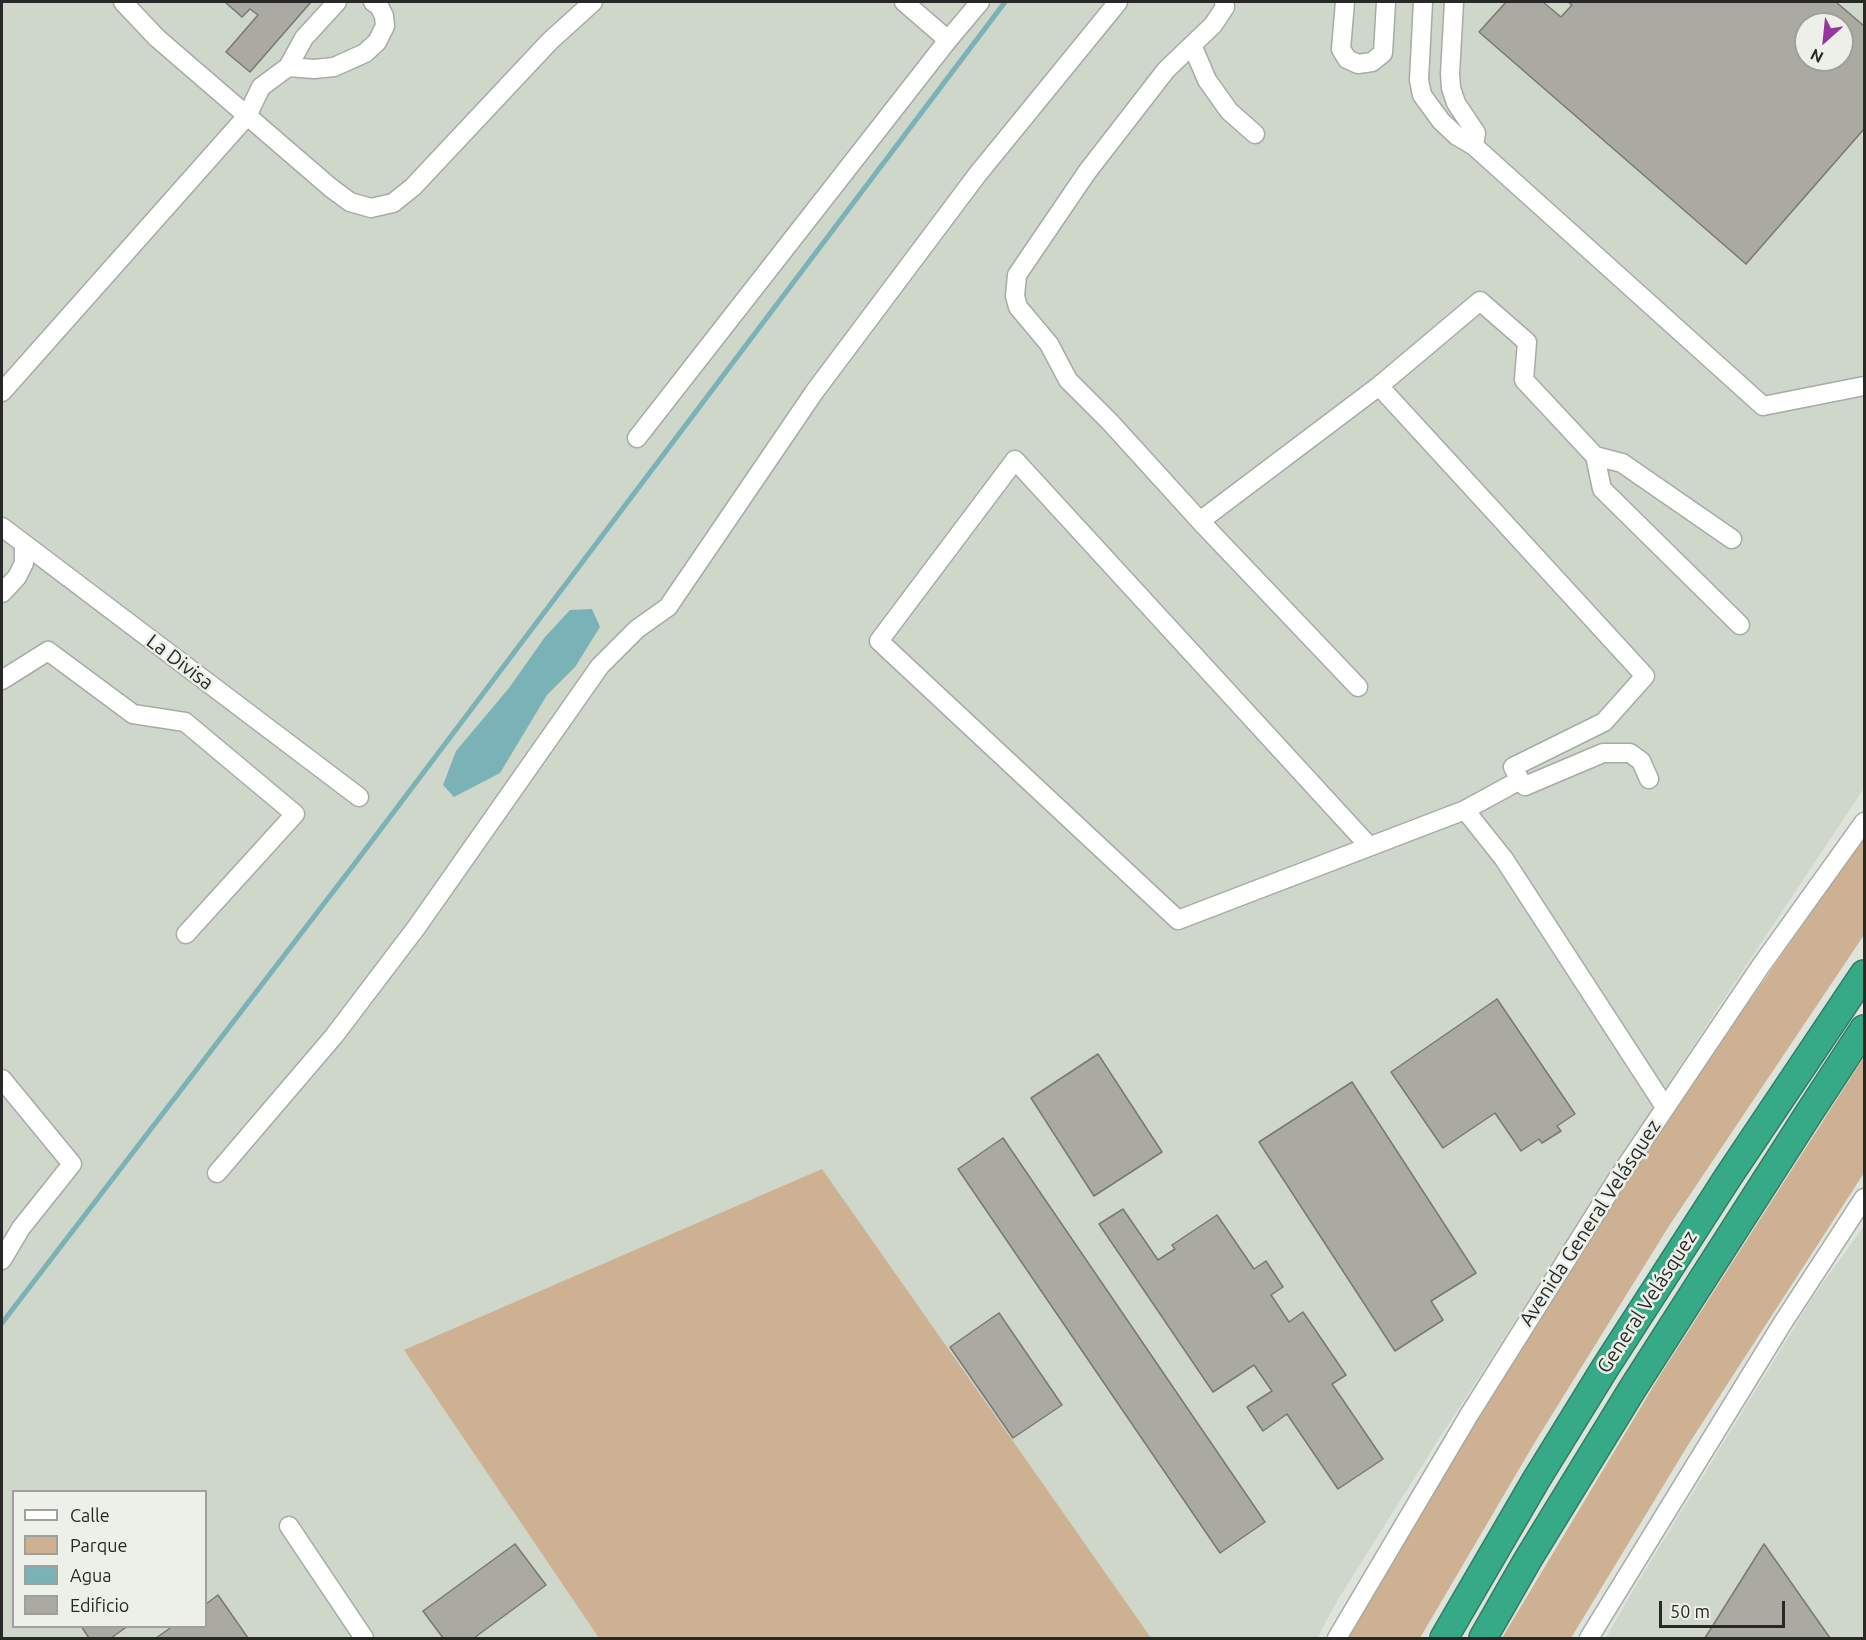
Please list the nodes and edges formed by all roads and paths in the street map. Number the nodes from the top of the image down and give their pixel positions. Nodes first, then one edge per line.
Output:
1 (123, 2) edge
2 (337, 2) edge
3 (373, 2) edge
4 (592, 2) edge
5 (904, 2) edge
6 (980, 2) edge
7 (1119, 2) edge
8 (1224, 2) edge
9 (1345, 2) edge
10 (1386, 2) edge
11 (1423, 2) edge
12 (1454, 2) edge
13 (948, 40) junction
14 (1192, 45) junction
15 (288, 67) junction
16 (247, 116) junction
17 (1255, 134) dead end
18 (1474, 146) junction
19 (1379, 386) junction
20 (1864, 386) edge
21 (2, 392) edge
22 (636, 438) dead end
23 (1595, 456) junction
24 (1200, 521) junction
25 (2, 528) edge
26 (1732, 539) dead end
27 (24, 546) junction
28 (2, 593) edge
29 (1740, 625) dead end
30 (2, 680) edge
31 (1358, 687) dead end
32 (1649, 779) dead end
33 (1520, 780) junction
34 (359, 797) dead end
35 (1465, 810) junction
36 (1864, 822) edge
37 (1369, 846) junction
38 (186, 934) dead end
39 (1864, 974) edge
40 (1864, 1029) edge
41 (2, 1079) edge
42 (1665, 1107) junction
43 (217, 1173) dead end
44 (1864, 1198) edge
45 (2, 1260) edge
46 (289, 1526) dead end
47 (364, 1638) edge
48 (1337, 1638) edge
49 (1444, 1638) edge
50 (1483, 1638) edge
51 (1589, 1638) edge

1 - 16 street
2 - 15 street
3 - 15 street
4 - 16 street
5 - 13 street
6 - 13 street
7 - 43 street
8 - 14 street
9 - 10 street
11 - 18 street
12 - 18 street
13 - 22 street
14 - 17 street
14 - 24 street
15 - 16 street
16 - 21 street
18 - 20 street
19 - 23 street
19 - 24 street
19 - 33 street
23 - 26 street
23 - 29 street
24 - 31 street
25 - 27 street, La Divisa
27 - 28 street
27 - 34 street, La Divisa
30 - 38 street
32 - 33 street
33 - 35 street
35 - 37 street
35 - 42 street
36 - 42 street, Avenida General Velásquez
37 - 37 street
39 - 49 highway, General Velásquez
40 - 50 highway, General Velásquez
41 - 45 street
42 - 48 street, Avenida General Velásquez
44 - 51 street
46 - 47 street

